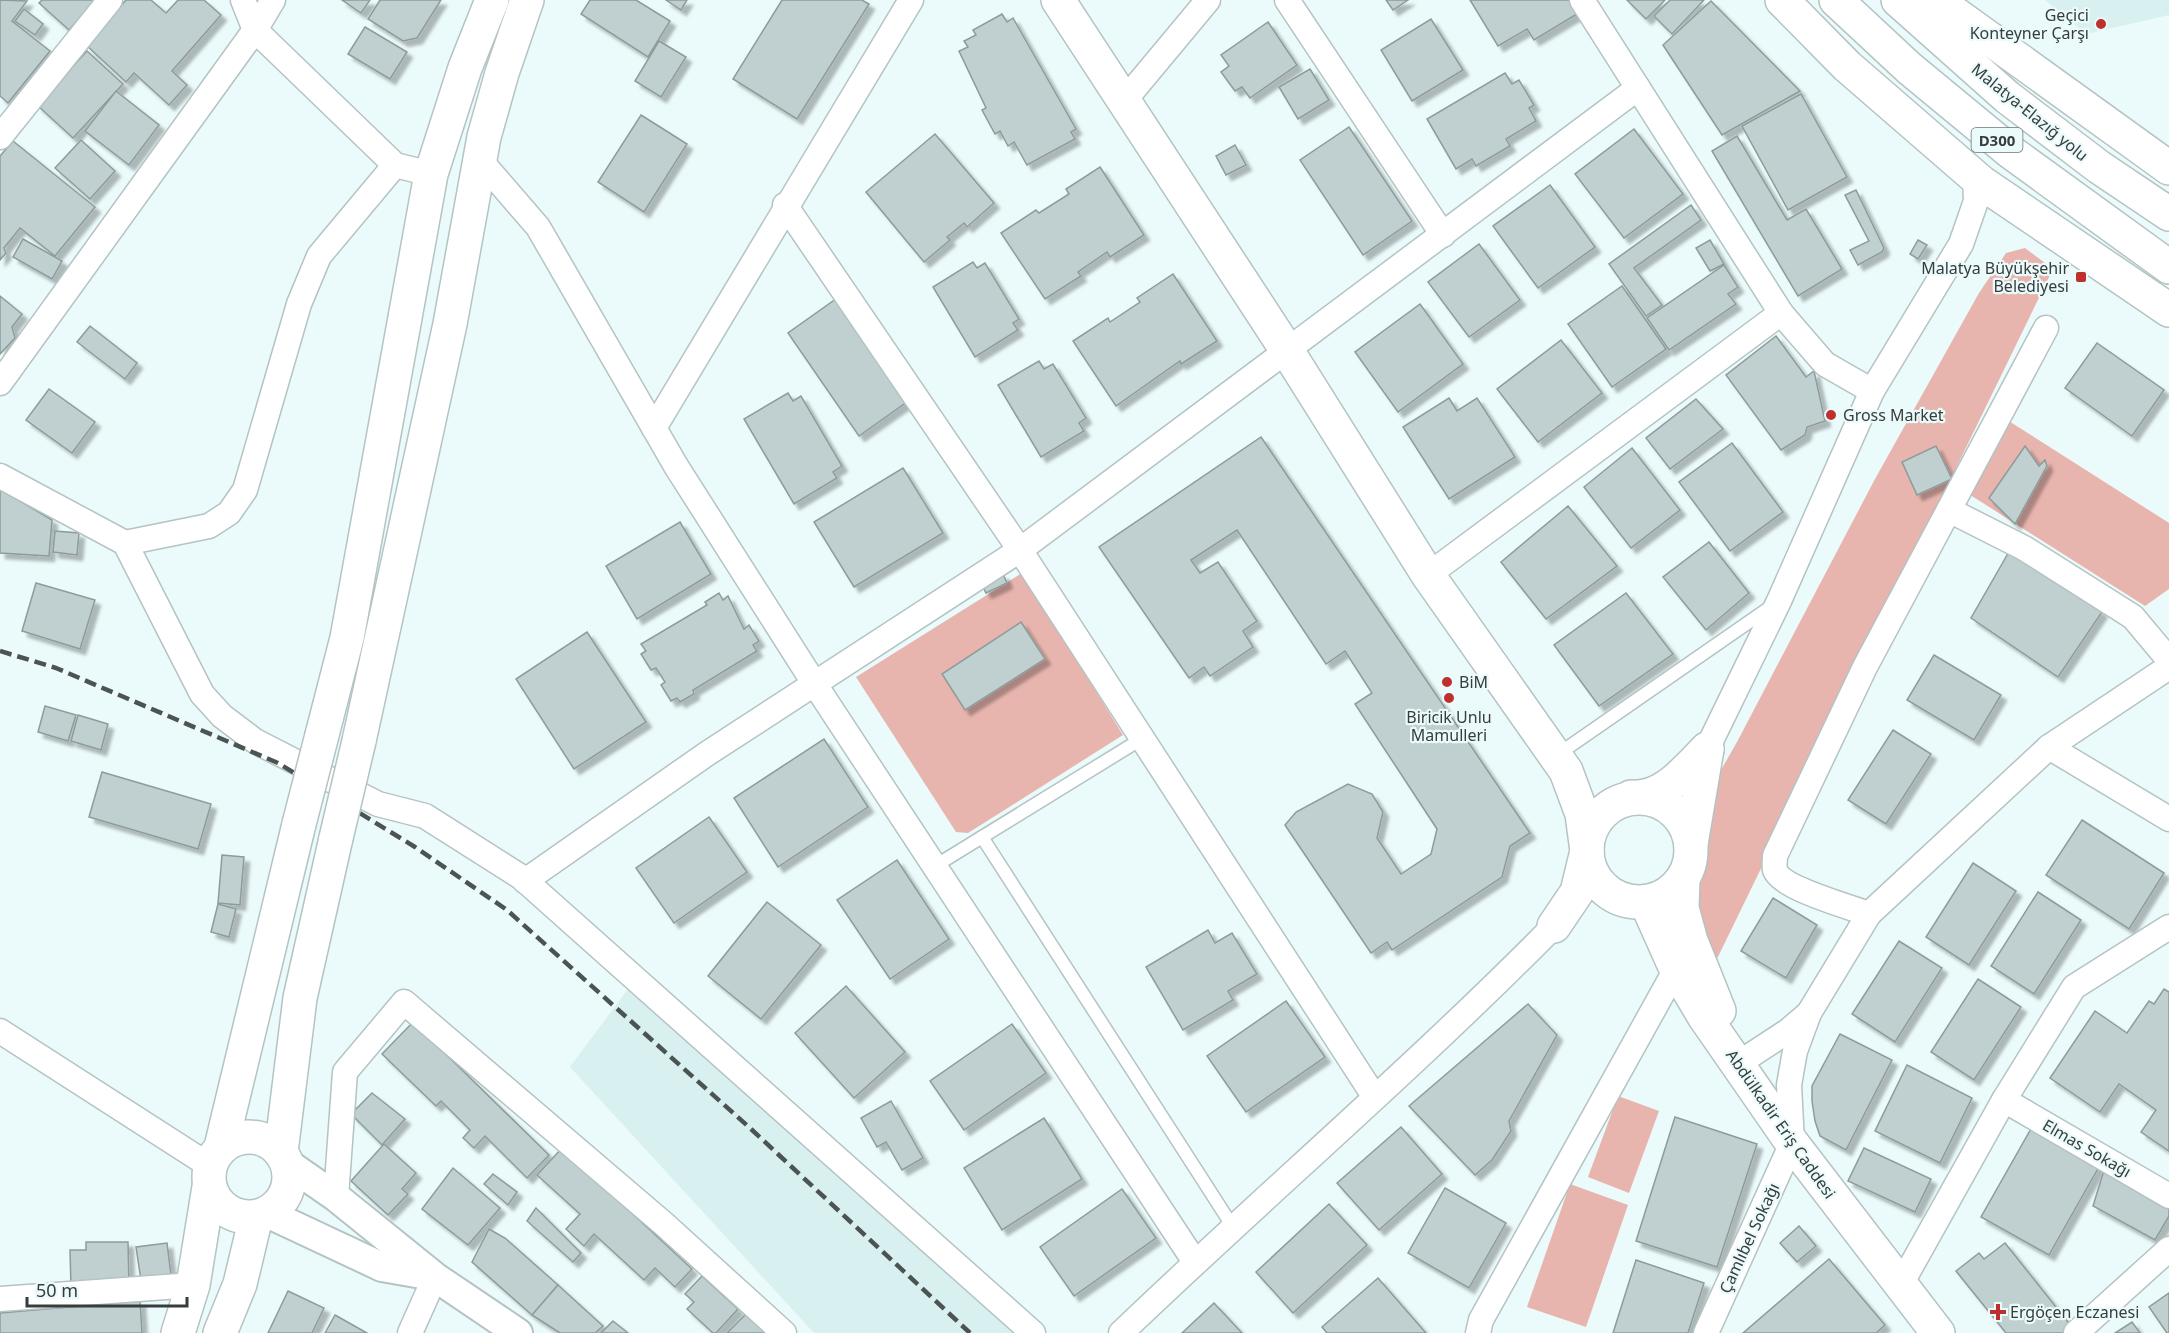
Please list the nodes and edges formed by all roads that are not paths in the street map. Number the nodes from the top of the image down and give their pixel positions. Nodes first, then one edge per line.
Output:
1 (110, 0) edge
2 (243, 0) edge
3 (273, 0) edge
4 (492, 0) edge
5 (527, 0) edge
6 (911, 0) edge
7 (1058, 0) edge
8 (1208, 0) edge
9 (1287, 0) edge
10 (1582, 0) edge
11 (1782, 0) edge
12 (1836, 0) edge
13 (1898, 0) edge
14 (1936, 0) edge
15 (255, 30) junction
16 (1638, 88) junction
17 (1124, 101) junction
18 (0, 137) edge
19 (480, 160) junction
20 (395, 165) junction
21 (2099, 167) junction
22 (2169, 168) edge
23 (431, 174) junction
24 (1975, 177) junction
25 (785, 205) junction
26 (2169, 214) edge
27 (1443, 235) junction
28 (2169, 267) edge
29 (2169, 310) edge
30 (1781, 313) junction
31 (2046, 328) dead end
32 (1288, 352) junction
33 (0, 383) edge
34 (1872, 391) junction
35 (654, 428) junction
36 (0, 476) edge
37 (1949, 510) junction
38 (125, 543) junction
39 (1020, 550) junction
40 (1428, 575) junction
41 (1779, 601) junction
42 (2169, 660) edge
43 (2169, 667) edge
44 (814, 683) junction
45 (1143, 738) junction
46 (2049, 747) junction
47 (1707, 749) junction
48 (1561, 763) junction
49 (1644, 798) junction
50 (2169, 819) edge
51 (982, 837) junction
52 (1691, 844) junction
53 (1587, 851) junction
54 (935, 866) junction
55 (1683, 878) junction
56 (525, 881) junction
57 (1637, 901) junction
58 (1869, 914) junction
59 (1554, 926) junction
60 (2169, 927) edge
61 (1676, 969) junction
62 (1809, 1013) junction
63 (0, 1031) edge
64 (1739, 1063) junction
65 (1374, 1096) junction
66 (2004, 1100) junction
67 (1792, 1143) junction
68 (284, 1157) junction
69 (213, 1167) junction
70 (2169, 1196) edge
71 (336, 1197) junction
72 (262, 1215) junction
73 (1233, 1227) junction
74 (2169, 1249) edge
75 (1195, 1262) junction
76 (435, 1277) junction
77 (193, 1286) junction
78 (1900, 1286) junction
79 (0, 1299) edge
80 (178, 1333) edge
81 (220, 1333) edge
82 (410, 1333) edge
83 (518, 1333) edge
84 (784, 1333) edge
85 (1033, 1333) edge
86 (1121, 1333) edge
87 (1478, 1333) edge
88 (1706, 1333) edge
89 (1938, 1333) edge
90 (2076, 1333) edge

1 - 18 street
2 - 15 street
3 - 15 street
4 - 23 main road
5 - 19 main road
6 - 25 street
7 - 17 main road
8 - 17 street
9 - 27 street
10 - 16 street
11 - 24 main road
12 - 28 main road, D300
13 - 21 main road, Malatya-Elazığ yolu / D300
14 - 21 main road
14 - 22 main road
15 - 20 street
15 - 33 street
16 - 27 street
16 - 30 street
17 - 32 main road
19 - 35 street
19 - 68 main road, bridge
20 - 23 street
20 - 38 street
21 - 26 main road, Malatya-Elazığ yolu / D300
23 - 69 main road, bridge
24 - 29 main road
24 - 34 street
25 - 35 street
25 - 39 street
27 - 32 street
30 - 34 street
30 - 40 street
31 - 37 street
32 - 39 street
32 - 40 main road
34 - 41 street
35 - 44 street
36 - 38 street
37 - 42 street
37 - 58 street
38 - 56 street
39 - 44 street
39 - 45 street
40 - 48 main road
41 - 47 street
41 - 48 lane
43 - 46 street
44 - 54 street
44 - 56 street
45 - 51 lane
45 - 65 street
46 - 50 street
46 - 58 street
47 - 49 main road
47 - 52 main road
48 - 49 main road
48 - 53 main road
49 - 52 main road
49 - 53 main road
51 - 54 lane
51 - 73 lane
52 - 55 main road
53 - 57 main road
53 - 59 main road
54 - 75 street
55 - 57 main road
55 - 64 main road
56 - 85 street
57 - 59 main road
57 - 61 main road, Abdülkadir Eriş Caddesi
58 - 62 street
59 - 65 street
60 - 66 street
61 - 64 main road, Abdülkadir Eriş Caddesi
61 - 87 street
62 - 64 street
62 - 67 street
63 - 69 street
64 - 67 main road, Abdülkadir Eriş Caddesi
65 - 73 street
66 - 70 street, Elmas Sokağı
66 - 78 street
67 - 78 main road, Abdülkadir Eriş Caddesi
67 - 88 street, Çamlıbel Sokağı
68 - 69 main road
68 - 71 street
68 - 72 main road
69 - 72 main road
69 - 77 main road
71 - 76 street
71 - 84 street
72 - 76 street
72 - 81 main road
73 - 75 street
74 - 90 street
75 - 86 street
76 - 82 street
76 - 83 street
77 - 79 street
77 - 80 main road
78 - 89 main road, Abdülkadir Eriş Caddesi

